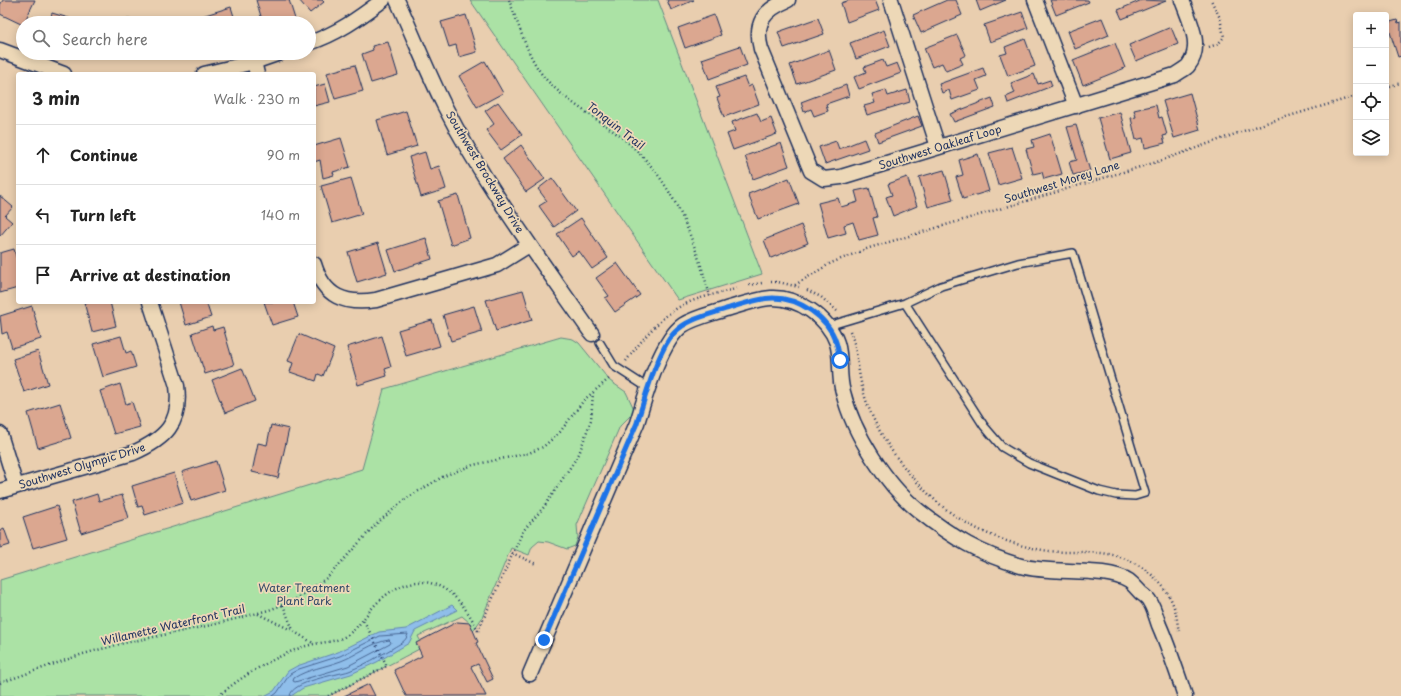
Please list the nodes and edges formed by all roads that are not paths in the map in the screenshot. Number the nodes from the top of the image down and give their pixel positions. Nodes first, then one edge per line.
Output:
1 (382, 0) edge
2 (397, 0) edge
3 (788, 0) edge
4 (891, 0) edge
5 (1035, 0) edge
6 (1182, 0) edge
7 (316, 41) edge
8 (0, 50) edge
9 (16, 56) edge
10 (27, 60) edge
11 (268, 60) edge
12 (255, 68) edge
13 (59, 72) edge
14 (221, 72) edge
15 (1076, 106) junction
16 (938, 147) junction
17 (529, 245) junction
18 (316, 268) edge
19 (905, 303) junction
20 (151, 304) edge
21 (828, 326) junction
22 (596, 338) joint
23 (648, 388) junction
24 (0, 434) edge
25 (16, 486) junction
26 (0, 491) edge
27 (530, 674) dead end
28 (1185, 696) edge

1 - 7 street
2 - 17 street, Southwest Brockway Drive
3 - 16 street, Southwest Oakleaf Loop
4 - 16 street
5 - 15 street
6 - 15 street, Southwest Oakleaf Loop
8 - 9 street
10 - 13 street
11 - 12 street
12 - 14 street
15 - 16 street, Southwest Oakleaf Loop
17 - 18 street
17 - 22 street, Southwest Brockway Drive
19 - 19 lane
19 - 21 lane
20 - 25 street, Southwest Olympic Drive
21 - 23 street
21 - 28 street
22 - 23 lane
23 - 27 street
24 - 25 street
25 - 26 street, Southwest Olympic Drive

